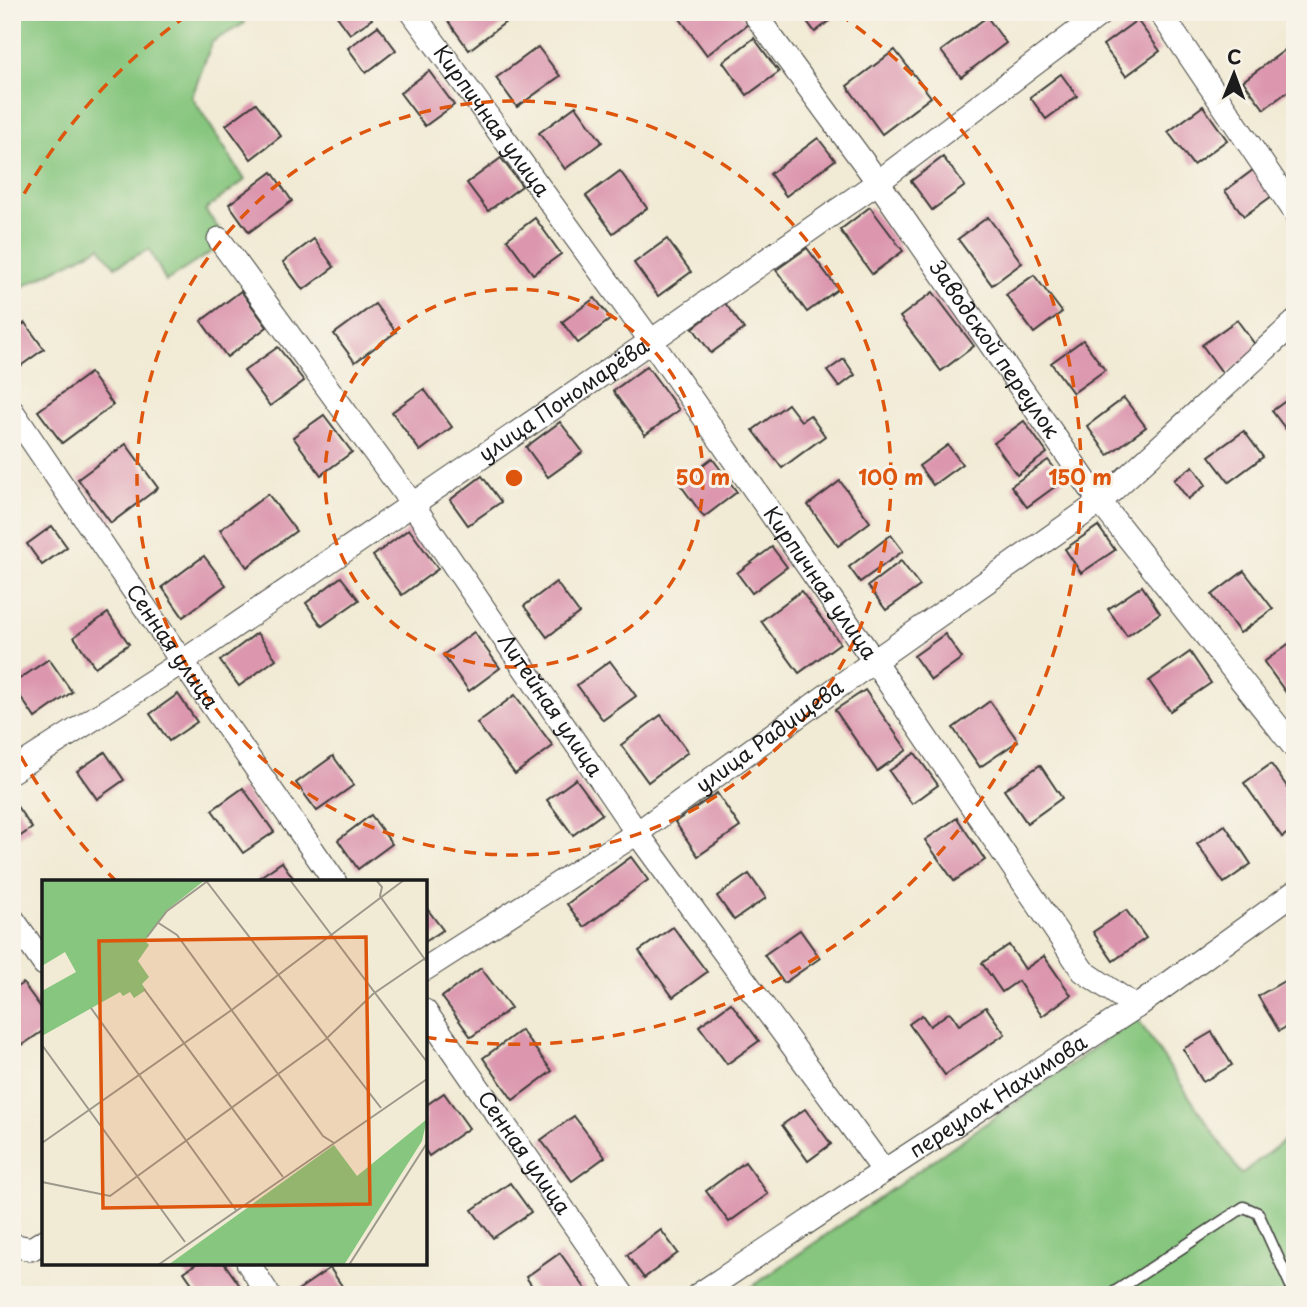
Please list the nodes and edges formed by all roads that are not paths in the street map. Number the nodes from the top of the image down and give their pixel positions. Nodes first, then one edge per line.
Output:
1 (412, 12) edge
2 (753, 12) edge
3 (1103, 12) edge
4 (1160, 12) edge
5 (878, 182) junction
6 (1295, 212) edge
7 (219, 239) dead end
8 (1295, 322) edge
9 (652, 341) junction
10 (12, 411) edge
11 (1100, 502) junction
12 (414, 505) junction
13 (874, 661) junction
14 (181, 662) junction
15 (1295, 748) edge
16 (12, 771) edge
17 (637, 833) junction
18 (334, 880) edge
19 (1295, 892) edge
20 (12, 918) edge
21 (42, 961) edge
22 (427, 968) edge
23 (1136, 1007) junction
24 (427, 1014) edge
25 (884, 1171) junction
26 (42, 1242) edge
27 (12, 1245) edge
28 (249, 1265) edge
29 (270, 1295) edge
30 (624, 1295) edge
31 (698, 1295) edge
32 (1110, 1295) edge
33 (1295, 1295) edge

1 - 9 street, Кирпичная улица
2 - 5 street, Заводской переулок
3 - 5 street, улица Пономарёва
4 - 6 street
5 - 9 street, улица Пономарёва
5 - 11 street, Заводской переулок
7 - 12 street, Литейная улица
8 - 11 street, улица Радищева
9 - 12 street, улица Пономарёва
9 - 13 street, Кирпичная улица
10 - 14 street, Сенная улица
11 - 13 street, улица Радищева
11 - 15 street, Заводской переулок
12 - 14 street, улица Пономарёва
12 - 17 street, Литейная улица
13 - 17 street, улица Радищева
13 - 23 street, Кирпичная улица
14 - 16 street, улица Пономарёва
14 - 18 street, Сенная улица
17 - 22 street, улица Радищева
17 - 25 street, Литейная улица
19 - 23 street, переулок Нахимова
20 - 21 street
23 - 25 street, переулок Нахимова
24 - 30 street, Сенная улица
25 - 31 street, переулок Нахимова
26 - 27 street
28 - 29 street
32 - 33 lane

